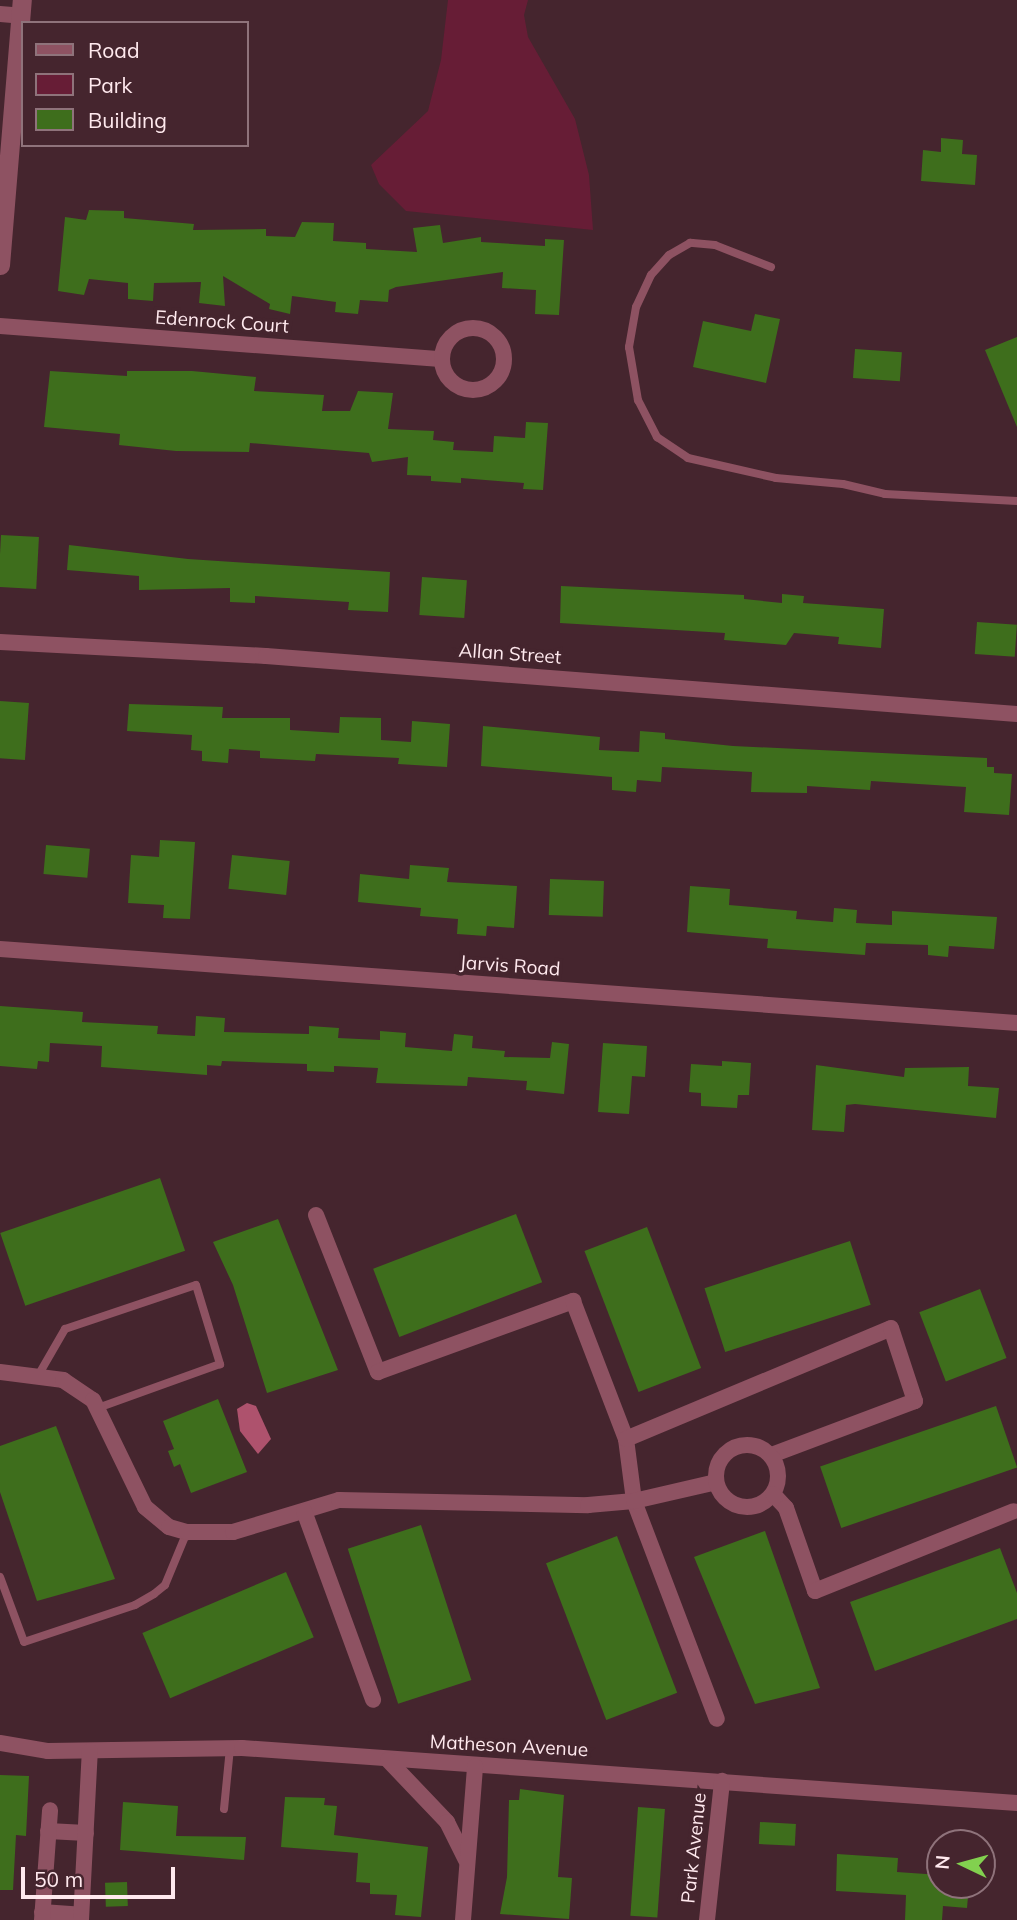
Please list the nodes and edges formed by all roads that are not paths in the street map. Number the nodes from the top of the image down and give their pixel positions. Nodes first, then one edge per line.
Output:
1 (22, 8) edge
2 (0, 14) edge
3 (0, 265) edge
4 (771, 267) dead end
5 (0, 326) edge
6 (441, 359) junction
7 (1017, 501) edge
8 (0, 642) edge
9 (1017, 714) edge
10 (0, 949) edge
11 (1017, 1023) edge
12 (316, 1215) dead end
13 (0, 1372) edge
14 (39, 1374) junction
15 (98, 1408) junction
16 (626, 1439) junction
17 (771, 1455) junction
18 (716, 1482) junction
19 (773, 1494) junction
20 (634, 1501) junction
21 (304, 1511) junction
22 (1014, 1511) dead end
23 (187, 1532) junction
24 (0, 1577) edge
25 (373, 1700) dead end
26 (717, 1719) dead end
27 (0, 1743) edge
28 (230, 1748) junction
29 (90, 1751) junction
30 (388, 1760) junction
31 (475, 1766) junction
32 (722, 1781) junction
33 (1017, 1802) edge
34 (224, 1809) dead end
35 (50, 1810) dead end
36 (48, 1831) junction
37 (86, 1833) junction
38 (467, 1863) junction
39 (42, 1916) edge
40 (81, 1917) edge
41 (463, 1920) edge
42 (707, 1920) edge

1 - 2 street
1 - 3 street
4 - 7 lane
5 - 6 street, Edenrock Court
6 - 6 street
8 - 9 street, Allan Street
10 - 11 street, Jarvis Road
12 - 16 street
13 - 14 street
14 - 15 street
14 - 15 lane
15 - 23 street
16 - 17 street
16 - 20 street
17 - 18 street
17 - 19 street
18 - 19 street
18 - 20 street
19 - 22 street
20 - 21 street
20 - 26 street
21 - 23 street
21 - 25 street
23 - 24 lane
27 - 29 street, Matheson Avenue
28 - 29 street, Matheson Avenue
28 - 30 street, Matheson Avenue
28 - 34 lane
29 - 37 street
30 - 31 street, Matheson Avenue
30 - 38 street
31 - 32 street, Matheson Avenue
31 - 38 street
32 - 33 street, Matheson Avenue
32 - 42 street, Park Avenue
35 - 36 street
36 - 37 street
36 - 39 street
37 - 40 street
38 - 41 street
39 - 40 street

